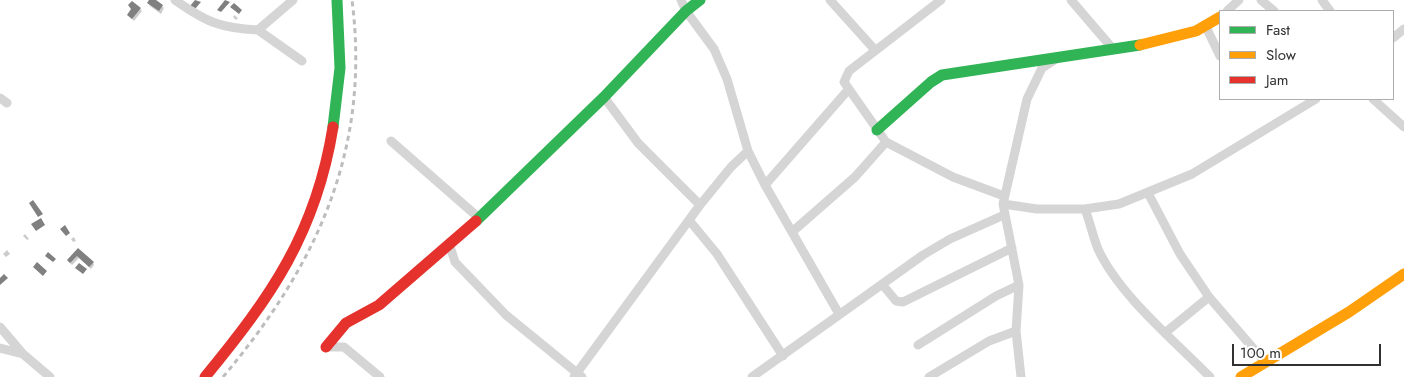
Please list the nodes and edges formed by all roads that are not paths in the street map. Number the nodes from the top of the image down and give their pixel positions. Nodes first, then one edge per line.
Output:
1 (175, 0) edge
2 (292, 0) edge
3 (337, 0) edge
4 (700, 0) edge
5 (830, 0) edge
6 (941, 0) edge
7 (1071, 0) edge
8 (1239, 0) edge
9 (1261, 0) edge
10 (683, 5) edge
11 (1228, 10) edge
12 (1273, 10) edge
13 (1219, 18) edge
14 (1206, 27) junction
15 (1404, 29) edge
16 (258, 30) junction
17 (1394, 37) edge
18 (1113, 49) junction
19 (875, 50) junction
20 (1219, 54) edge
21 (1056, 58) junction
22 (302, 61) dead end
23 (848, 90) junction
24 (604, 97) junction
25 (1314, 100) edge
26 (1374, 100) edge
27 (1404, 127) edge
28 (877, 130) junction
29 (391, 141) dead end
30 (886, 142) junction
31 (748, 151) junction
32 (765, 185) junction
33 (1148, 193) junction
34 (1004, 200) junction
35 (700, 205) junction
36 (1085, 209) junction
37 (1004, 215) junction
38 (479, 218) junction
39 (689, 220) junction
40 (792, 232) junction
41 (449, 243) junction
42 (1012, 248) junction
43 (1404, 274) edge
44 (882, 284) junction
45 (1019, 285) junction
46 (1209, 297) junction
47 (839, 314) junction
48 (0, 326) edge
49 (1016, 331) junction
50 (1166, 332) junction
51 (918, 345) dead end
52 (326, 347) joint
53 (0, 348) edge
54 (23, 354) junction
55 (783, 356) junction
56 (1265, 362) junction
57 (577, 376) edge
58 (50, 377) edge
59 (205, 377) edge
60 (380, 377) edge
61 (752, 377) edge
62 (930, 377) edge
63 (1021, 377) edge
64 (1210, 377) edge
65 (1240, 377) edge

1 - 16 street
2 - 16 street
3 - 59 street
4 - 10 street
5 - 19 street
6 - 19 street
7 - 18 street
8 - 11 street
9 - 12 street
10 - 24 street
10 - 31 street
13 - 14 street
14 - 18 street
14 - 20 street
15 - 17 street
16 - 22 street
18 - 21 street
19 - 23 street
21 - 28 street
21 - 34 street
23 - 28 street
23 - 32 street
24 - 35 street
24 - 38 street
25 - 33 street
26 - 27 street
28 - 30 street
29 - 38 street
30 - 34 street
30 - 40 street
31 - 32 street
31 - 35 street
32 - 40 street
33 - 36 street
33 - 46 street
34 - 36 street
34 - 37 street
35 - 39 street
36 - 50 street
37 - 42 street
37 - 44 street
38 - 41 street
39 - 55 street
39 - 57 street
40 - 47 street
41 - 52 street
41 - 57 street
42 - 44 street
42 - 45 street
43 - 56 street
44 - 47 street
45 - 49 street
45 - 51 street
46 - 50 street
46 - 56 street
47 - 55 street
48 - 54 street
49 - 62 street
49 - 63 street
50 - 64 street
52 - 60 street
53 - 54 street
54 - 58 street
55 - 61 street
56 - 65 street

